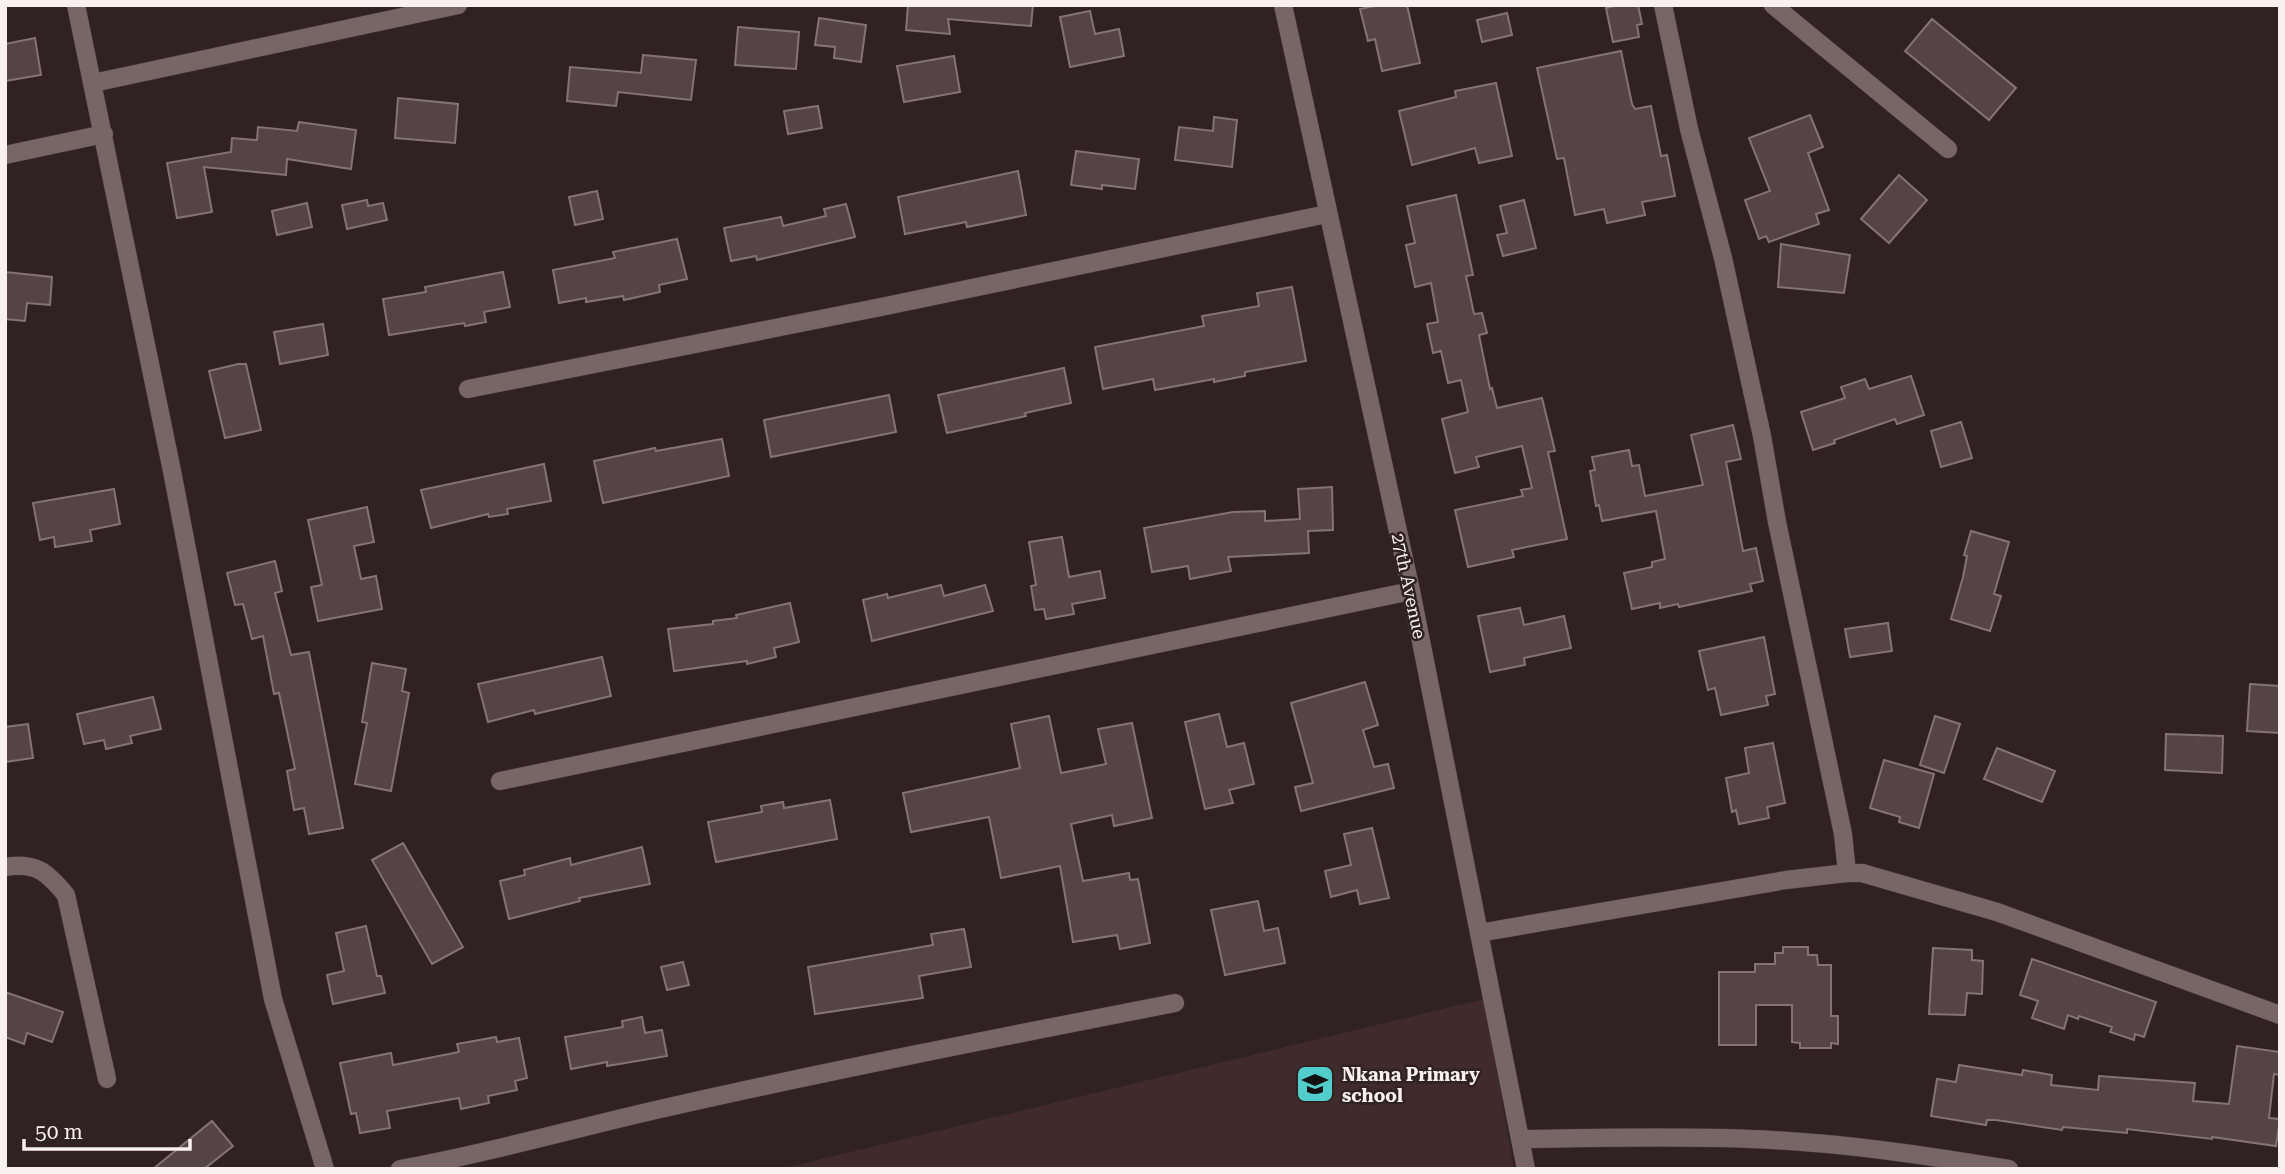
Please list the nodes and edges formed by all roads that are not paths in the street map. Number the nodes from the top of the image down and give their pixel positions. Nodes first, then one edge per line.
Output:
1 (76, 5) edge
2 (458, 5) edge
3 (1283, 5) edge
4 (1663, 5) edge
5 (1773, 5) edge
6 (93, 83) junction
7 (104, 134) junction
8 (1948, 149) dead end
9 (5, 155) edge
10 (1327, 214) junction
11 (468, 389) dead end
12 (1411, 592) junction
13 (500, 781) dead end
14 (5, 867) edge
15 (1847, 873) junction
16 (1479, 933) junction
17 (1175, 1003) dead end
18 (2280, 1014) edge
19 (107, 1079) dead end
20 (1520, 1139) junction
21 (325, 1169) edge
22 (400, 1169) edge
23 (1526, 1169) edge
24 (2009, 1169) edge

1 - 6 street
2 - 6 street
3 - 10 street, 27th Avenue
4 - 15 street
5 - 8 street
6 - 7 street
7 - 9 street
7 - 21 street
10 - 11 street
10 - 12 street, 27th Avenue
12 - 13 street
12 - 16 street, 27th Avenue
14 - 19 street
15 - 16 street
15 - 18 street
16 - 20 street, 27th Avenue
17 - 22 street
20 - 23 street, 27th Avenue
20 - 24 street

